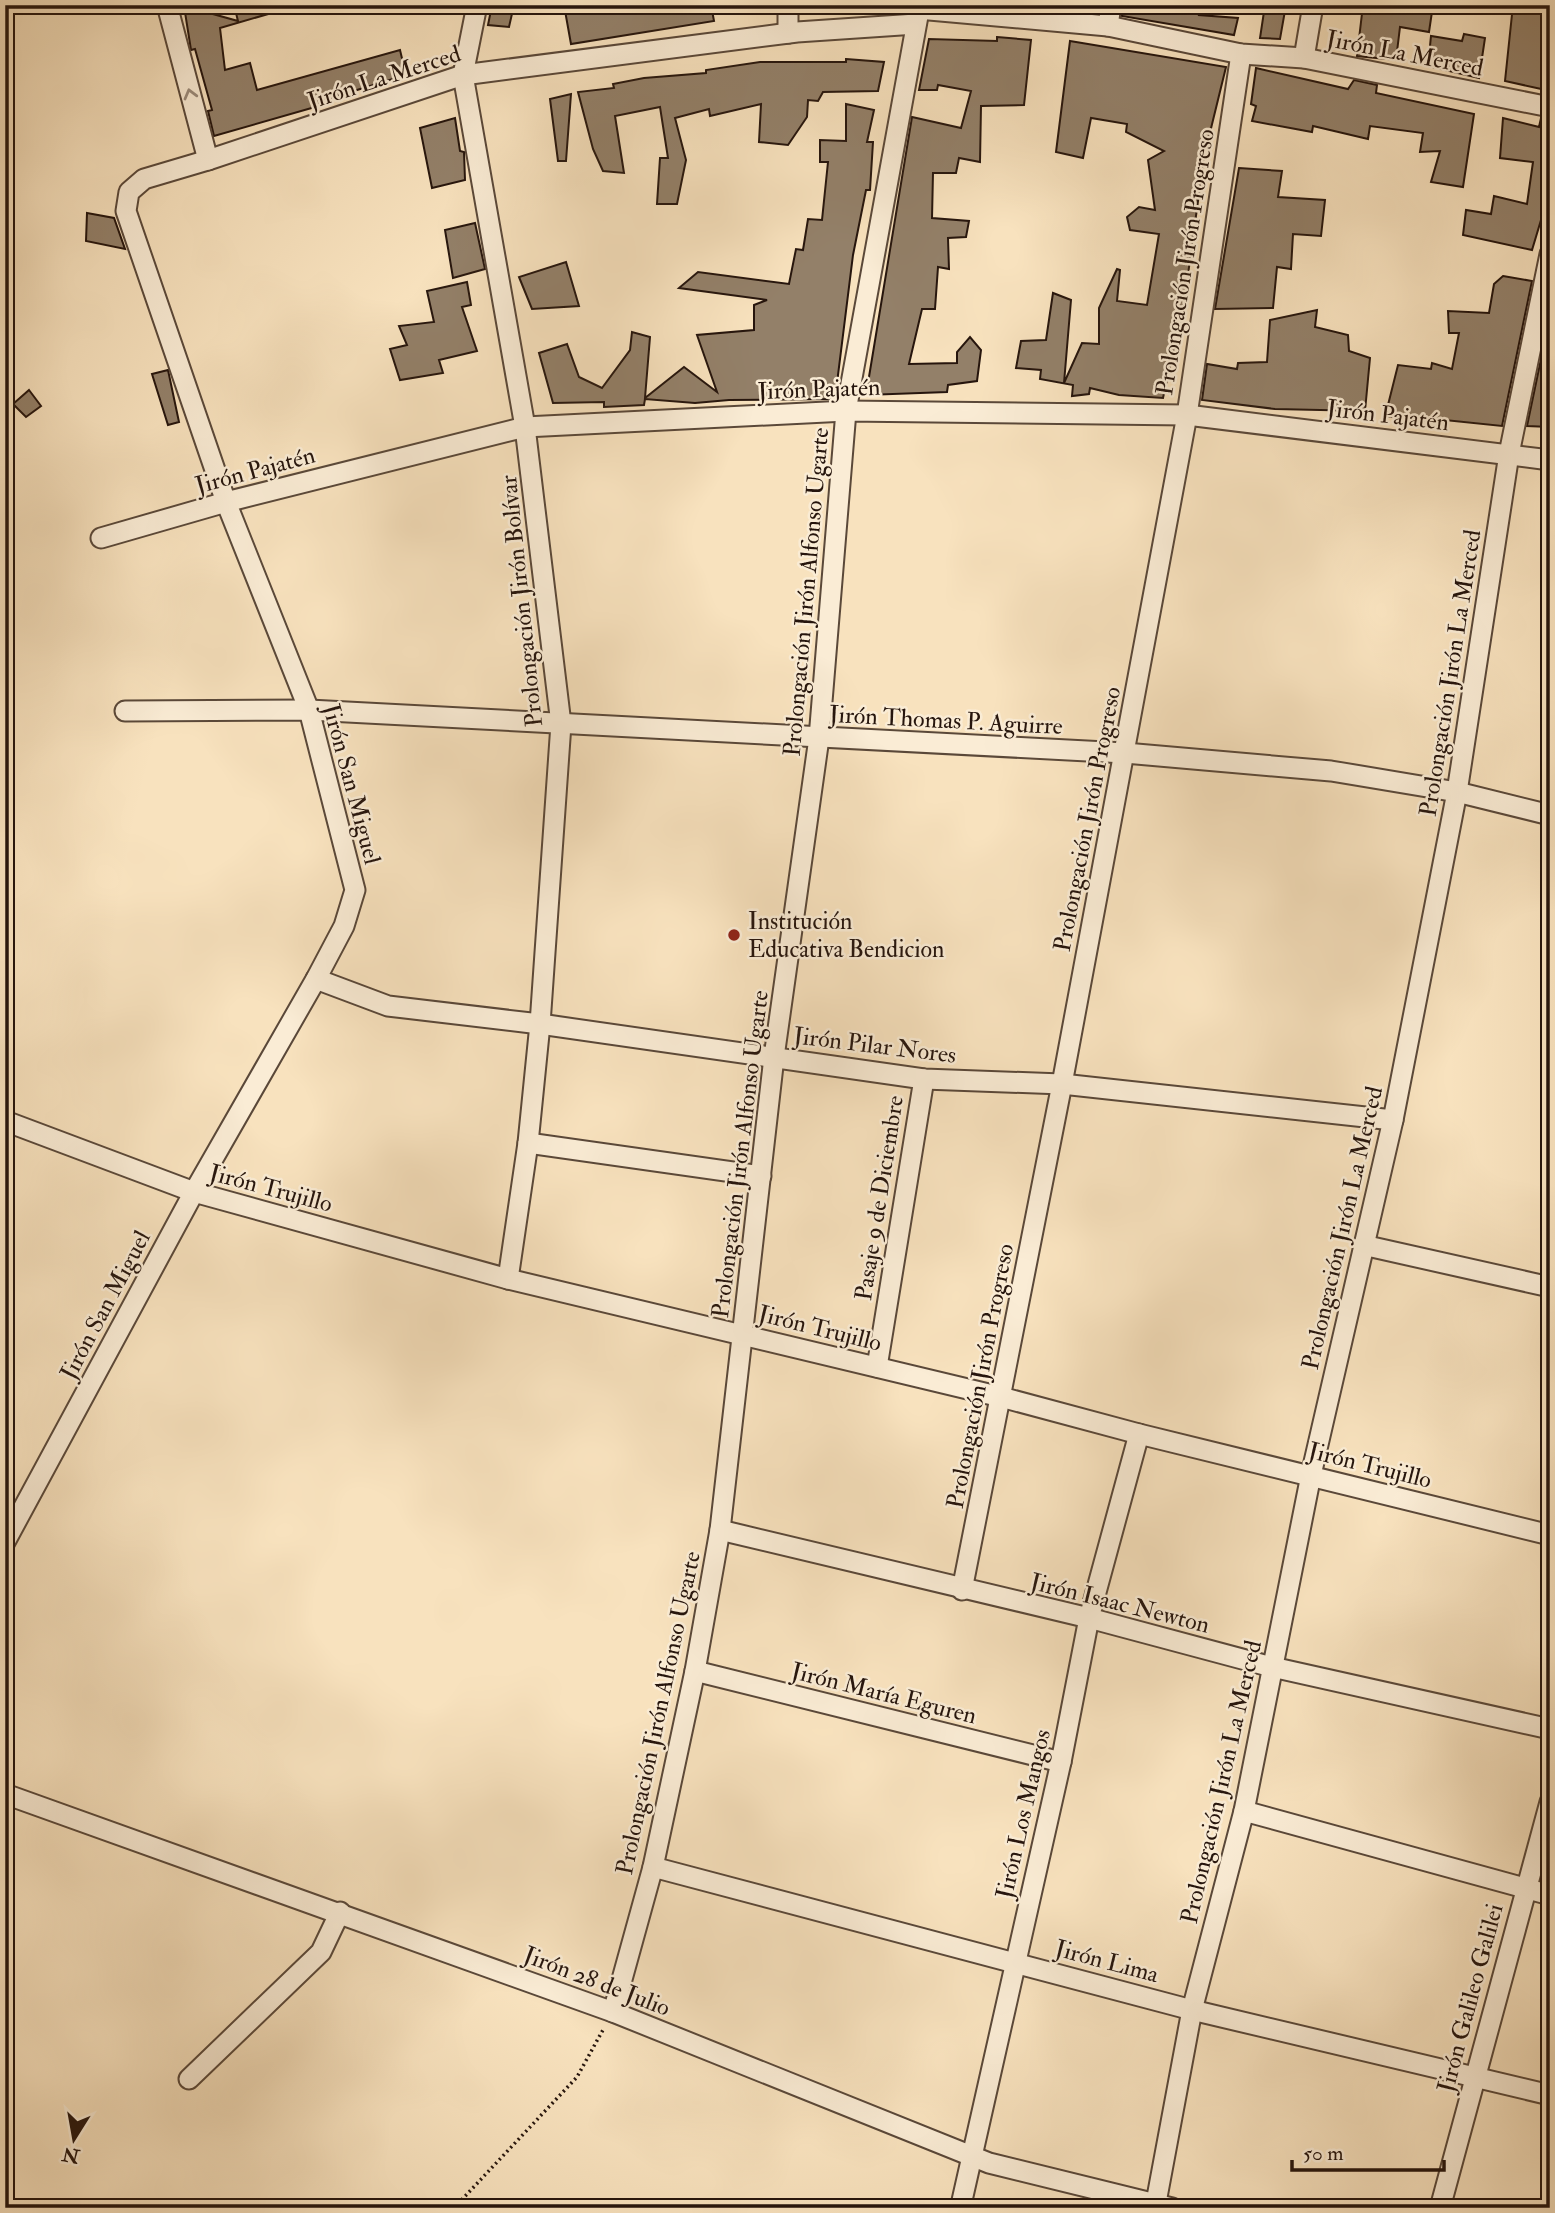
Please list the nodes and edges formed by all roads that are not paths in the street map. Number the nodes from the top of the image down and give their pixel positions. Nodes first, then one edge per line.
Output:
1 (167, 5) edge
2 (477, 5) edge
3 (788, 5) edge
4 (1111, 5) edge
5 (1313, 5) edge
6 (918, 13) edge
7 (1108, 26) junction
8 (788, 33) junction
9 (1241, 54) junction
10 (1304, 58) junction
11 (463, 75) junction
12 (1550, 107) edge
13 (208, 160) junction
14 (128, 192) joint
15 (1550, 254) edge
16 (846, 411) junction
17 (1187, 415) junction
18 (525, 427) junction
19 (1509, 454) junction
20 (1550, 460) edge
21 (226, 502) junction
22 (101, 538) dead end
23 (309, 710) junction
24 (125, 711) dead end
25 (561, 724) junction
26 (819, 738) junction
27 (1125, 753) junction
28 (1457, 792) junction
29 (1550, 815) edge
30 (316, 979) junction
31 (540, 1024) junction
32 (774, 1057) junction
33 (924, 1079) junction
34 (1062, 1084) junction
35 (1393, 1120) junction
36 (5, 1121) edge
37 (528, 1143) junction
38 (761, 1176) junction
39 (194, 1192) junction
40 (1363, 1245) junction
41 (508, 1279) junction
42 (1550, 1287) edge
43 (744, 1334) junction
44 (877, 1367) junction
45 (1001, 1397) junction
46 (1139, 1434) junction
47 (1311, 1475) junction
48 (720, 1530) junction
49 (1550, 1535) edge
50 (5, 1542) edge
51 (962, 1590) junction
52 (1089, 1618) junction
53 (1272, 1667) junction
54 (695, 1671) junction
55 (1550, 1729) edge
56 (1061, 1762) junction
57 (5, 1794) edge
58 (1550, 1802) edge
59 (1244, 1811) junction
60 (653, 1867) junction
61 (1525, 1889) junction
62 (1550, 1895) edge
63 (340, 1912) junction
64 (1015, 1961) junction
65 (1192, 2010) junction
66 (613, 2012) junction
67 (1474, 2076) junction
68 (189, 2079) dead end
69 (1550, 2095) edge
70 (973, 2155) junction
71 (961, 2205) dead end
72 (1161, 2207) edge
73 (1440, 2208) edge

13 -> 1 street
2 - 11 street, Prolongación Jirón Bolívar
3 - 8 street
4 - 7 street
5 - 10 street
6 - 7 street, Jirón La Merced
6 - 8 street, Jirón La Merced
6 - 16 street, Prolongación Jirón Alfonso Ugarte
7 - 9 street, Jirón La Merced
8 - 11 street, Jirón La Merced
9 - 10 street, Jirón La Merced
9 - 17 street, Prolongación Jirón Progreso
10 - 12 street, Jirón La Merced
11 - 13 street, Jirón La Merced
11 - 18 street, Prolongación Jirón Bolívar
13 - 14 street, Jirón La Merced
14 - 21 street, Jirón San Miguel
15 - 19 street, Prolongación Jirón La Merced
16 - 17 street, Jirón Pajatén
16 - 18 street, Jirón Pajatén
16 - 26 street, Prolongación Jirón Alfonso Ugarte
17 - 19 street, Jirón Pajatén
17 - 27 street, Prolongación Jirón Progreso
18 - 21 street, Jirón Pajatén
18 - 25 street, Prolongación Jirón Bolívar
19 - 20 street, Jirón Pajatén
19 - 28 street, Prolongación Jirón La Merced
21 - 22 street, Jirón Pajatén
21 - 23 street, Jirón San Miguel
23 - 24 street, Jirón Thomas P. Aguirre
23 - 25 street, Jirón Thomas P. Aguirre
23 - 30 street, Jirón San Miguel
25 - 26 street, Jirón Thomas P. Aguirre
25 - 31 street, Prolongación Jirón Bolívar
26 - 27 street, Jirón Thomas P. Aguirre
26 - 32 street, Prolongación Jirón Alfonso Ugarte
27 - 28 street, Jirón Thomas P. Aguirre
27 - 34 street, Prolongación Jirón Progreso
28 - 29 street, Jirón Thomas P. Aguirre
28 - 35 street, Prolongación Jirón La Merced
30 - 31 street, Jirón Pilar Nores
30 - 39 street, Jirón San Miguel
31 - 32 street, Jirón Pilar Nores
31 - 37 street, Prolongación Jirón Bolívar
32 - 33 street, Jirón Pilar Nores
32 - 38 street, Prolongación Jirón Alfonso Ugarte
33 - 34 street, Jirón Pilar Nores
33 - 44 street, Pasaje 9 de Diciembre
34 - 35 street, Jirón Pilar Nores
34 - 45 street, Prolongación Jirón Progreso
35 - 40 street, Prolongación Jirón La Merced
36 - 39 street, Jirón Trujillo
37 - 38 street
37 - 41 street, Prolongación Jirón Bolívar
38 - 43 street, Prolongación Jirón Alfonso Ugarte
39 - 41 street, Jirón Trujillo
39 - 50 street, Jirón San Miguel
40 - 42 street
40 - 47 street, Prolongación Jirón La Merced
41 - 43 street, Jirón Trujillo
43 - 44 street, Jirón Trujillo
43 - 48 street, Prolongación Jirón Alfonso Ugarte
44 - 45 street, Jirón Trujillo
45 - 46 street, Jirón Trujillo
45 - 51 street, Prolongación Jirón Progreso
46 - 47 street, Jirón Trujillo
46 - 52 street, Jirón Los Mangos
47 - 49 street, Jirón Trujillo
47 - 53 street, Prolongación Jirón La Merced
48 - 51 street, Jirón Isaac Newton
48 - 54 street, Prolongación Jirón Alfonso Ugarte
51 - 52 street, Jirón Isaac Newton
52 - 53 street, Jirón Isaac Newton
52 - 56 street, Jirón Los Mangos
53 - 55 street, Jirón Isaac Newton
53 - 59 street, Prolongación Jirón La Merced
54 - 56 street, Jirón María Eguren
54 - 60 street, Prolongación Jirón Alfonso Ugarte
56 - 64 street, Jirón Los Mangos
57 - 63 street, Jirón 28 de Julio
58 - 61 street, Jirón Galileo Galilei
59 - 61 street
59 - 65 street, Prolongación Jirón La Merced
60 - 64 street, Jirón Lima
60 - 66 street, Prolongación Jirón Alfonso Ugarte
61 - 62 street
61 - 67 street, Jirón Galileo Galilei
63 - 66 street, Jirón 28 de Julio
63 - 68 street
64 - 65 street, Jirón Lima
64 - 70 street, Jirón Los Mangos
65 - 67 street, Jirón Lima
65 - 72 street, Prolongación Jirón La Merced
66 - 70 street, Jirón 28 de Julio
67 - 69 street, Jirón Lima
67 - 73 street, Jirón Galileo Galilei
70 - 71 street, Jirón Los Mangos
70 - 72 street, Jirón 28 de Julio

